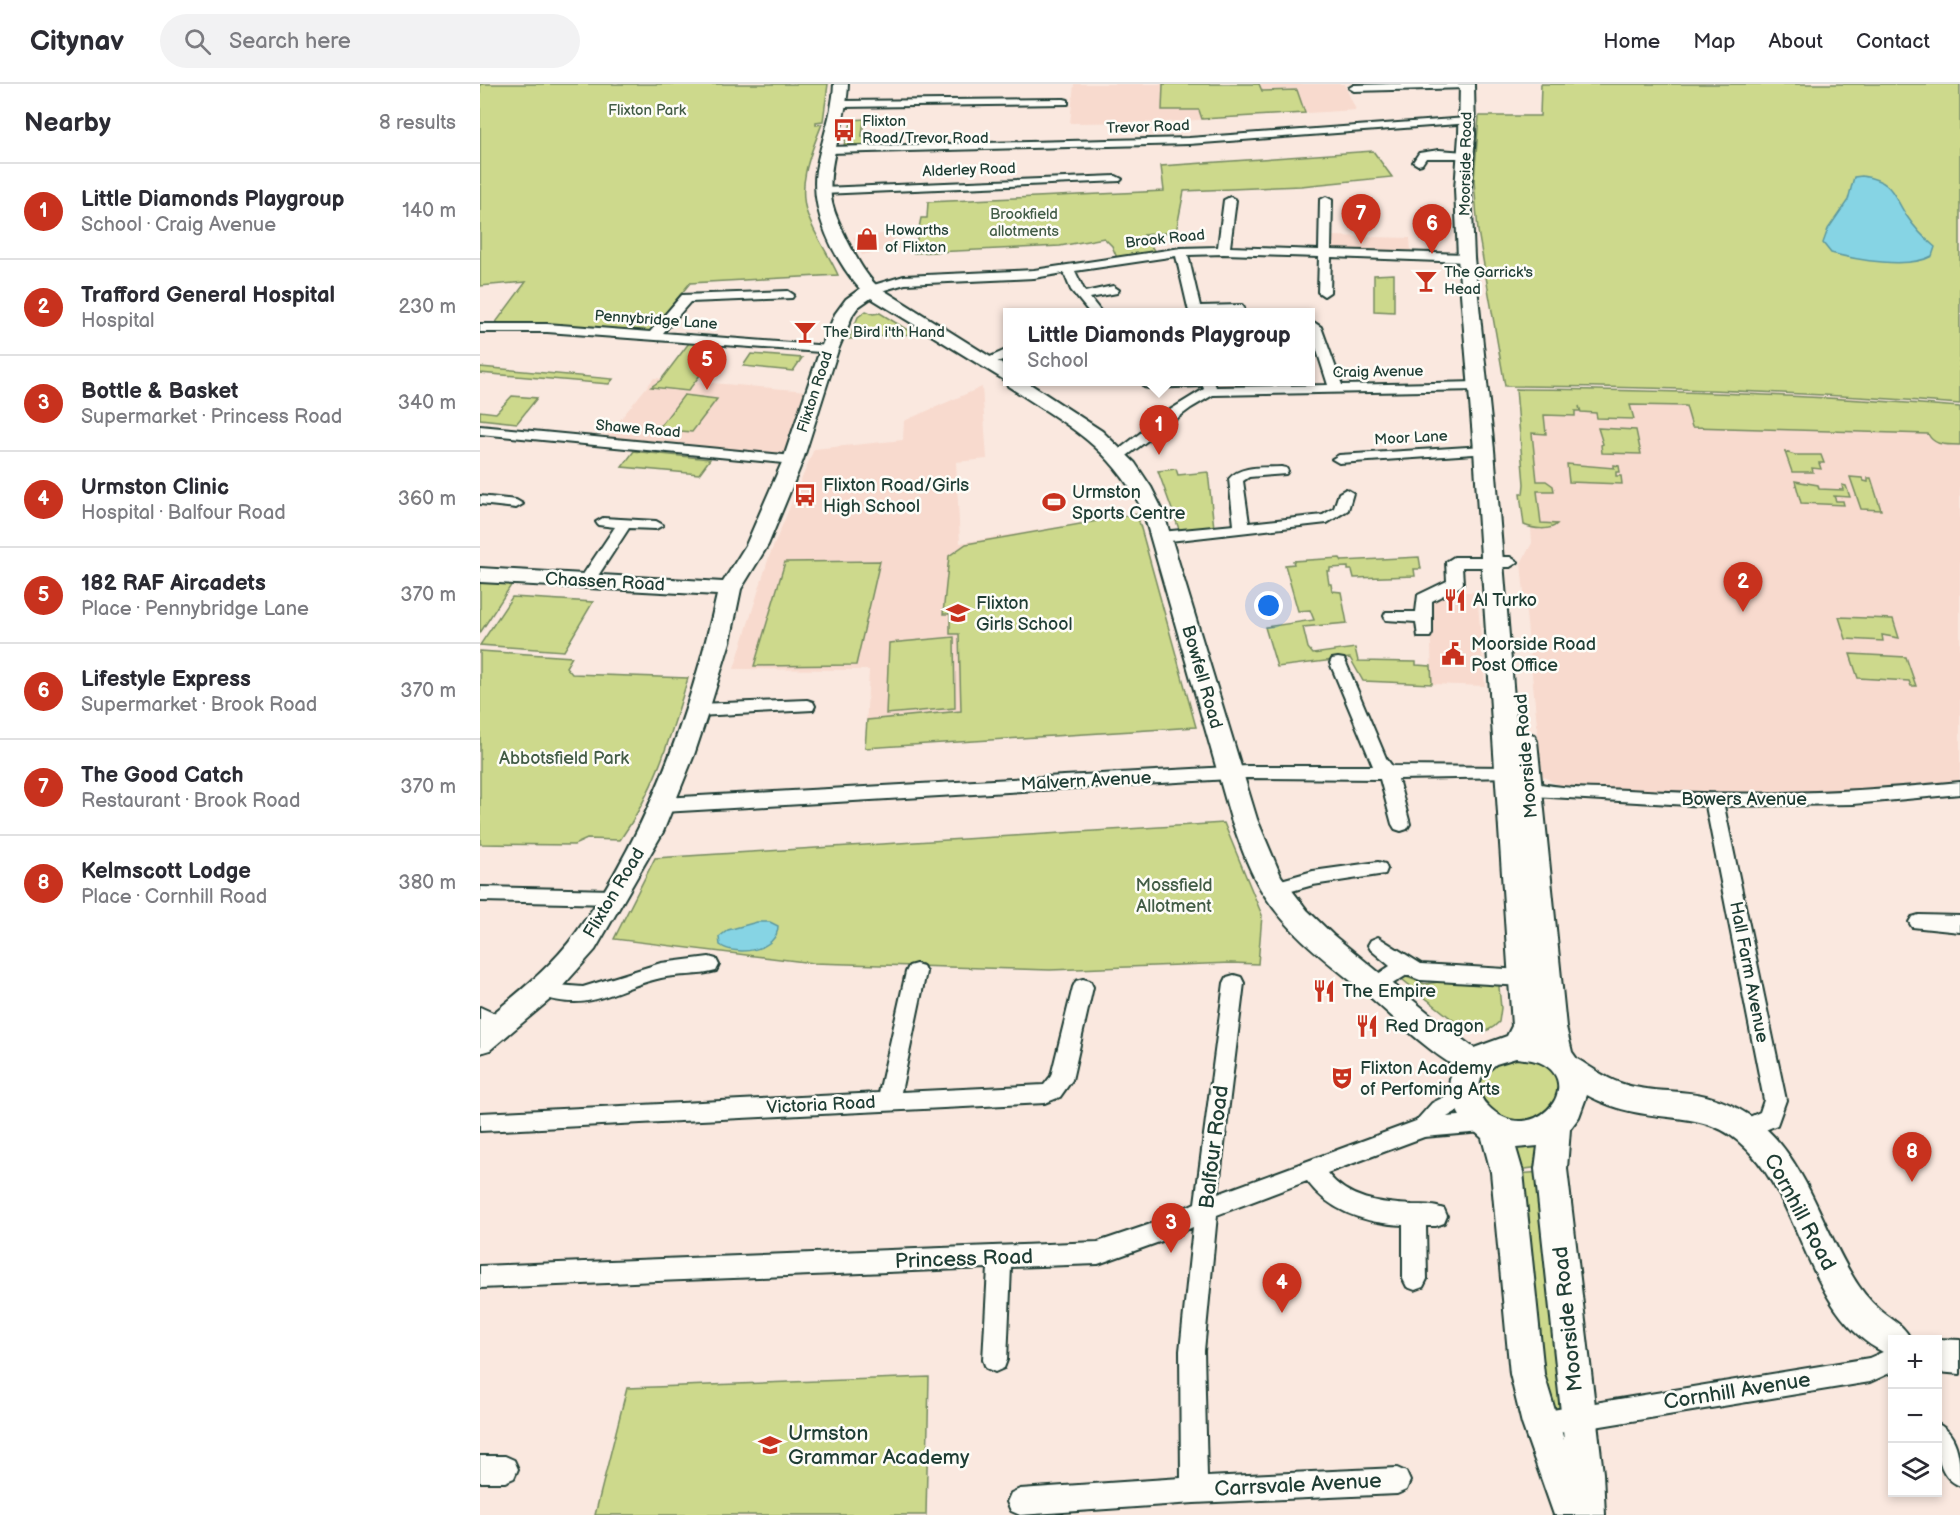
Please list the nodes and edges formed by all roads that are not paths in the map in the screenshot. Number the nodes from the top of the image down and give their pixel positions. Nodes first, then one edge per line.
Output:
1 (841, 84) edge
2 (1467, 85) edge
3 (1354, 88) dead end
4 (1064, 102) dead end
5 (841, 104) junction
6 (1467, 121) junction
7 (829, 150) junction
8 (1464, 155) junction
9 (1418, 162) dead end
10 (1116, 179) dead end
11 (822, 191) junction
12 (1230, 200) dead end
13 (1326, 200) dead end
14 (1224, 250) junction
15 (1181, 252) junction
16 (1325, 254) junction
17 (1466, 258) junction
18 (1068, 269) junction
19 (871, 290) junction
20 (1113, 290) dead end
21 (1324, 292) dead end
22 (788, 295) dead end
23 (1082, 296) junction
24 (1092, 308) edge
25 (1194, 308) edge
26 (1315, 327) dead end
27 (480, 328) edge
28 (653, 336) junction
29 (829, 350) junction
30 (1003, 354) edge
31 (986, 362) junction
32 (1003, 373) edge
33 (1023, 386) edge
34 (1209, 386) edge
35 (1479, 386) junction
36 (1336, 390) junction
37 (480, 430) edge
38 (1492, 450) junction
39 (1119, 455) junction
40 (1339, 459) dead end
41 (794, 460) junction
42 (1281, 471) dead end
43 (1340, 498) dead end
44 (480, 500) edge
45 (516, 504) dead end
46 (603, 522) dead end
47 (625, 523) junction
48 (656, 525) dead end
49 (1242, 528) junction
50 (1161, 537) junction
51 (1501, 562) junction
52 (480, 575) edge
53 (586, 582) junction
54 (730, 588) junction
55 (1392, 616) dead end
56 (1338, 663) dead end
57 (804, 700) dead end
58 (697, 710) junction
59 (1230, 772) junction
60 (1387, 772) junction
61 (1517, 773) junction
62 (1960, 788) edge
63 (1714, 801) junction
64 (663, 805) junction
65 (1405, 817) dead end
66 (1378, 869) dead end
67 (1274, 889) junction
68 (480, 894) edge
69 (613, 897) junction
70 (1919, 922) dead end
71 (1960, 924) edge
72 (1378, 945) dead end
73 (709, 965) dead end
74 (1405, 966) junction
75 (916, 972) dead end
76 (1522, 978) junction
77 (1234, 983) dead end
78 (1376, 986) junction
79 (1083, 987) dead end
80 (543, 988) junction
81 (486, 1027) edge
82 (1516, 1046) junction
83 (1474, 1063) junction
84 (1563, 1063) junction
85 (1466, 1095) junction
86 (1619, 1096) junction
87 (888, 1102) junction
88 (1563, 1114) junction
89 (480, 1122) edge
90 (1490, 1127) junction
91 (1424, 1128) junction
92 (1747, 1129) junction
93 (1311, 1169) junction
94 (1206, 1209) junction
95 (1000, 1258) junction
96 (480, 1276) edge
97 (1415, 1279) dead end
98 (1942, 1356) edge
99 (1960, 1357) edge
100 (995, 1360) dead end
101 (1887, 1361) edge
102 (1579, 1417) junction
103 (1540, 1424) junction
104 (1942, 1443) edge
105 (1960, 1473) edge
106 (1396, 1481) dead end
107 (1194, 1490) junction
108 (1020, 1502) dead end
109 (1572, 1515) edge
110 (1587, 1515) edge

1 - 5 street
2 - 3 street
2 - 6 street, Moorside Road
4 - 5 street
5 - 7 street
6 - 7 street, Trevor Road
6 - 8 street, Moorside Road
7 - 11 street
8 - 9 street
8 - 17 street, Moorside Road
10 - 11 street, Alderley Road
11 - 19 street
12 - 14 street
13 - 16 street
14 - 15 street, Brook Road
14 - 16 street, Brook Road
15 - 18 street, Brook Road
15 - 25 street
16 - 17 street, Brook Road
16 - 21 street
17 - 35 street, Moorside Road
18 - 19 street, Brook Road
18 - 23 street
19 - 29 street, Flixton Road
19 - 31 street
20 - 23 street
22 - 28 street
23 - 24 street
26 - 36 street
27 - 28 street, Pennybridge Lane
28 - 29 street, Pennybridge Lane
29 - 41 street, Flixton Road
30 - 31 street
31 - 32 street
33 - 39 street, Bowfell Road
34 - 36 street, Craig Avenue
34 - 39 street, Craig Avenue
35 - 36 street, Craig Avenue
35 - 38 street, Moorside Road
37 - 41 street, Shawe Road
38 - 40 street, Moor Lane
38 - 51 street, Moorside Road
39 - 50 street, Bowfell Road
41 - 54 street, Flixton Road
42 - 49 street
43 - 49 street
44 - 45 street
46 - 47 street
47 - 48 street
47 - 53 street
49 - 50 street
50 - 59 street, Bowfell Road
51 - 55 street
51 - 61 street, Moorside Road
52 - 53 street, Chassen Road
53 - 54 street, Chassen Road
54 - 58 street, Flixton Road
56 - 60 street
57 - 58 street
58 - 64 street, Flixton Road
59 - 60 street, Malvern Avenue
59 - 64 street, Malvern Avenue
59 - 67 street, Bowfell Road
60 - 61 street, Malvern Avenue
60 - 65 street
61 - 63 street, Bowers Avenue
61 - 76 street, Moorside Road
61 - 84 street, Moorside Road
62 - 63 street, Bowers Avenue
63 - 92 street, Hall Farm Avenue
64 - 69 street, Flixton Road
66 - 67 street
67 - 78 street, Bowfell Road
68 - 69 street
69 - 80 street, Flixton Road
70 - 71 street
72 - 74 street
73 - 80 street
74 - 76 street
74 - 78 street
75 - 87 street
76 - 82 street, Moorside Road
77 - 94 street, Balfour Road
78 - 83 street, Bowfell Road
79 - 87 street, Victoria Road
80 - 81 street, Flixton Road
82 - 83 street
82 - 84 street
83 - 85 street
84 - 86 street, Cornhill Road
84 - 88 street
85 - 90 street
85 - 91 street, Princess Road
86 - 88 street, Cornhill Road
86 - 92 street, Cornhill Road
87 - 89 street, Victoria Road
88 - 90 street
88 - 102 street, Moorside Road
90 - 91 street, Princess Road
90 - 103 street
91 - 93 street, Princess Road
92 - 101 street, Cornhill Road
93 - 94 street, Princess Road
93 - 97 street
94 - 95 street, Princess Road
94 - 107 street, Balfour Road
95 - 96 street, Princess Road
95 - 100 street
98 - 99 street
101 - 102 street, Cornhill Avenue
102 - 103 street, Cornhill Avenue
102 - 110 street, Moorside Road
103 - 109 street
104 - 105 street
106 - 107 street, Carrsvale Avenue
107 - 108 street, Carrsvale Avenue

